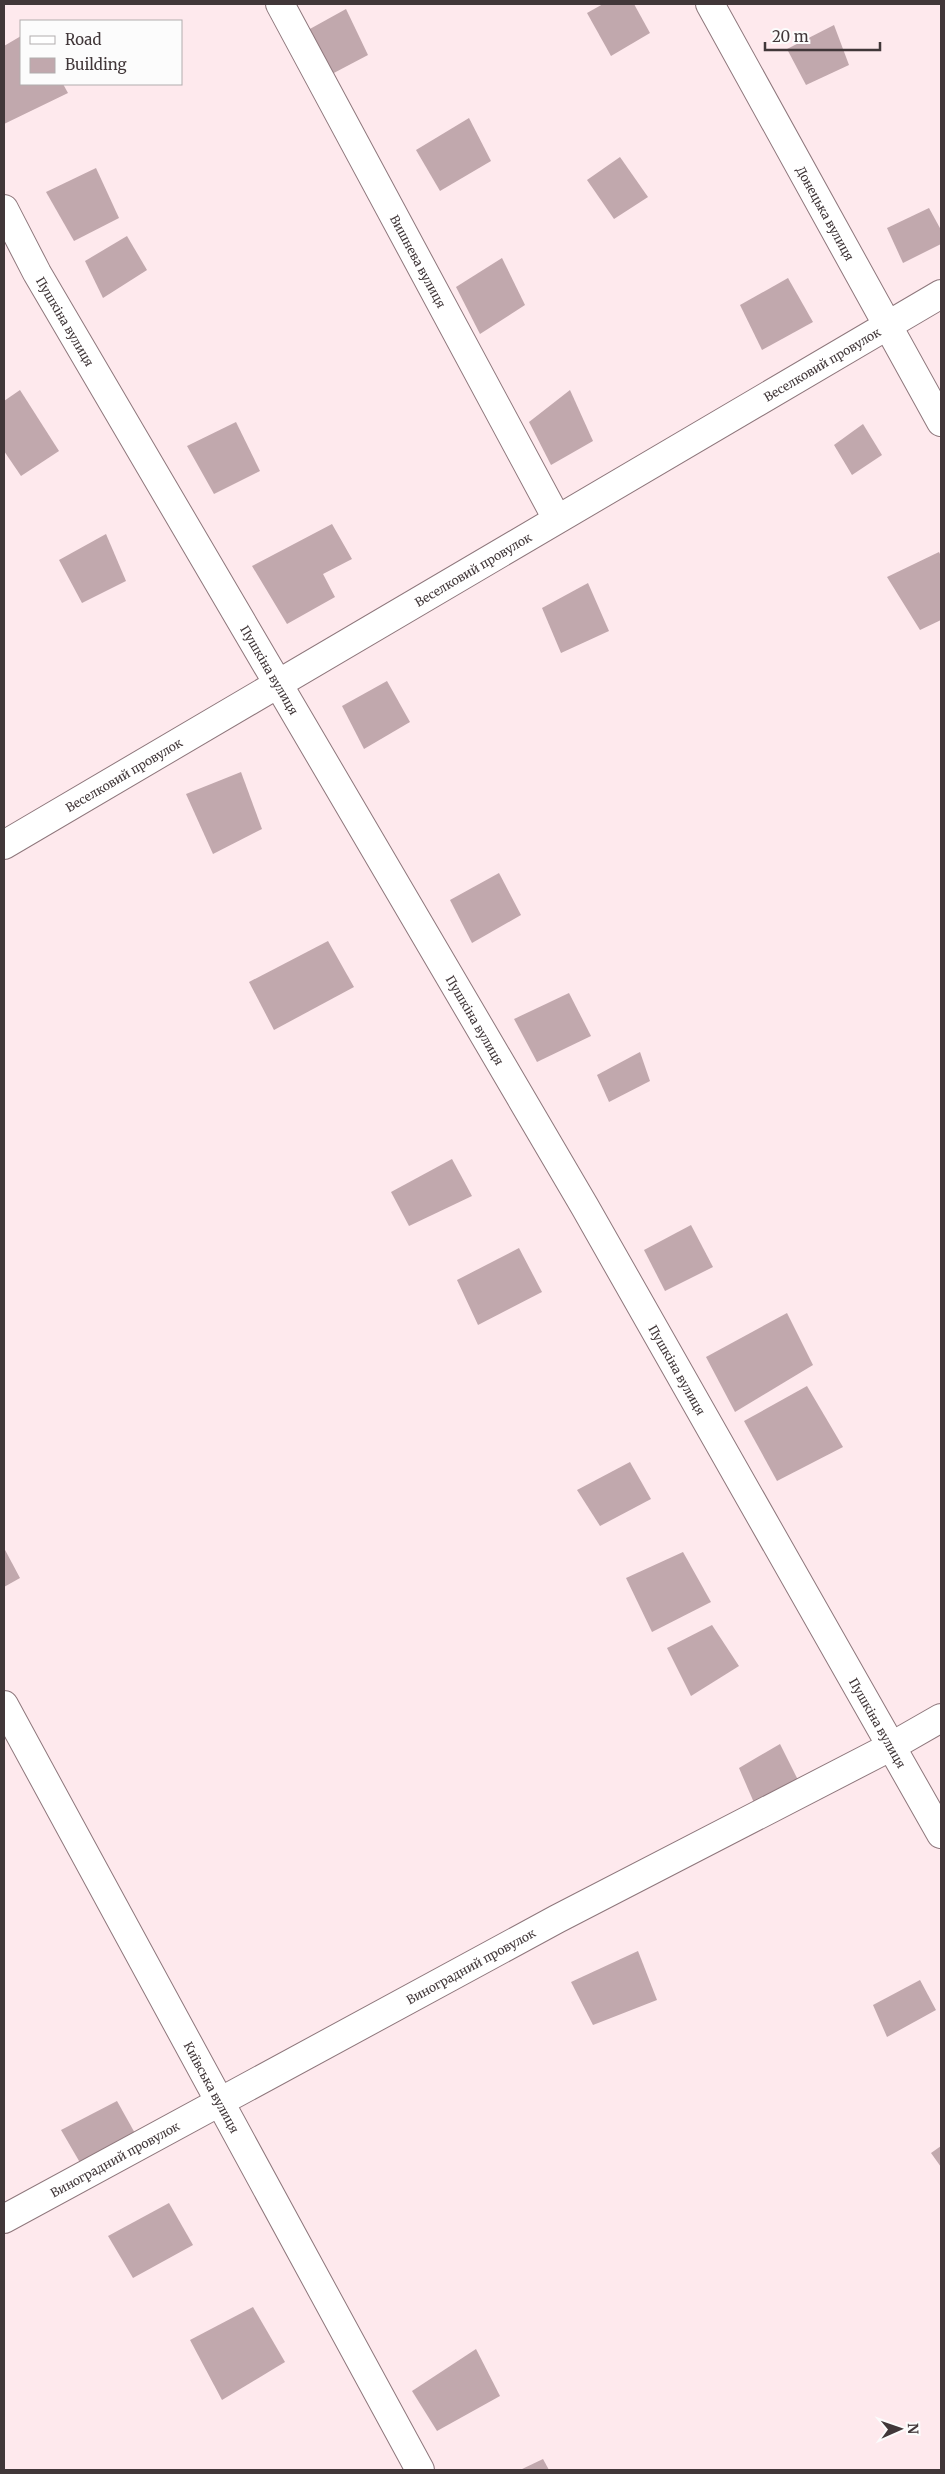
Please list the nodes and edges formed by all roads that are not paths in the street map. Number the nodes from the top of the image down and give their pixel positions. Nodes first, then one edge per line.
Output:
1 (280, 4) edge
2 (710, 4) edge
3 (4, 209) edge
4 (941, 294) edge
5 (887, 326) junction
6 (941, 422) edge
7 (557, 519) junction
8 (278, 683) junction
9 (4, 845) edge
10 (4, 1705) edge
11 (941, 1718) edge
12 (892, 1746) junction
13 (941, 1834) edge
14 (220, 2102) junction
15 (4, 2219) edge
16 (420, 2470) edge

1 - 7 street, Вишнева вулиця
2 - 5 street, Донецька вулиця
3 - 8 street, Пушкіна вулиця
4 - 5 street, Веселковий провулок
5 - 6 street, Донецька вулиця
5 - 7 street, Веселковий провулок
7 - 8 street, Веселковий провулок
8 - 9 street, Веселковий провулок
8 - 12 street, Пушкіна вулиця
10 - 14 street, Київська вулиця
11 - 12 street, Виноградний провулок
12 - 13 street, Пушкіна вулиця
12 - 14 street, Виноградний провулок
14 - 15 street, Виноградний провулок
14 - 16 street, Київська вулиця

